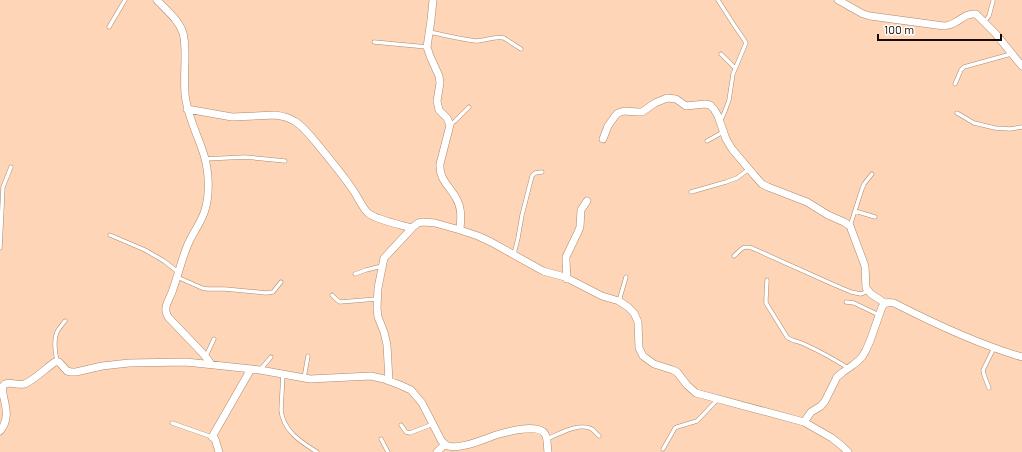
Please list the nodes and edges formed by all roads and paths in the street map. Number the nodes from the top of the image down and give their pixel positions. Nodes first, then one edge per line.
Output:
1 (125, 0) edge
2 (157, 0) edge
3 (433, 0) edge
4 (718, 0) edge
5 (838, 0) edge
6 (993, 1) dead end
7 (984, 22) junction
8 (109, 27) dead end
9 (429, 32) junction
10 (374, 42) dead end
11 (427, 48) junction
12 (521, 49) dead end
13 (1012, 53) junction
14 (721, 54) dead end
15 (1022, 66) edge
16 (735, 68) junction
17 (955, 84) dead end
18 (469, 107) dead end
19 (187, 109) junction
20 (957, 113) dead end
21 (720, 122) junction
22 (450, 125) junction
23 (1022, 127) edge
24 (723, 132) junction
25 (603, 139) dead end
26 (707, 141) dead end
27 (205, 159) junction
28 (285, 161) dead end
29 (11, 167) dead end
30 (749, 169) junction
31 (542, 172) dead end
32 (872, 174) dead end
33 (691, 192) dead end
34 (586, 201) dead end
35 (855, 211) junction
36 (875, 217) dead end
37 (850, 226) junction
38 (412, 228) junction
39 (460, 230) junction
40 (110, 235) dead end
41 (0, 248) edge
42 (514, 254) junction
43 (734, 256) dead end
44 (382, 266) junction
45 (177, 274) junction
46 (355, 274) dead end
47 (626, 277) dead end
48 (568, 279) junction
49 (767, 280) dead end
50 (281, 282) dead end
51 (868, 291) junction
52 (332, 295) dead end
53 (377, 299) junction
54 (619, 301) junction
55 (846, 302) dead end
56 (885, 303) junction
57 (879, 315) junction
58 (64, 321) dead end
59 (214, 339) dead end
60 (994, 348) junction
61 (206, 356) junction
62 (308, 356) dead end
63 (271, 357) dead end
64 (1022, 357) edge
65 (57, 361) junction
66 (211, 364) junction
67 (848, 368) junction
68 (252, 369) junction
69 (260, 370) junction
70 (283, 374) junction
71 (304, 378) junction
72 (389, 380) junction
73 (2, 383) edge
74 (989, 388) dead end
75 (718, 399) junction
76 (804, 422) junction
77 (172, 423) dead end
78 (433, 424) junction
79 (400, 425) dead end
80 (0, 431) edge
81 (599, 436) dead end
82 (212, 437) junction
83 (381, 439) dead end
84 (547, 439) junction
85 (445, 444) junction
86 (663, 449) dead end
87 (218, 452) edge
88 (317, 452) edge
89 (388, 452) edge
90 (437, 452) edge
91 (548, 452) edge
92 (848, 452) edge

1 - 8 lane
2 - 19 street
3 - 9 street
4 - 16 lane
5 - 7 street
6 - 7 lane
7 - 13 street
9 - 11 street
9 - 12 lane
10 - 11 lane
11 - 22 street
13 - 15 street
13 - 17 lane
14 - 16 lane
16 - 21 lane
18 - 22 lane
19 - 27 street
19 - 38 street
20 - 23 lane
21 - 24 street
21 - 25 street
22 - 39 street
24 - 26 lane
24 - 30 street
27 - 28 lane
27 - 45 street
29 - 41 lane
30 - 33 lane
30 - 37 street
31 - 42 lane
32 - 35 lane
34 - 48 street
35 - 36 lane
35 - 37 lane
37 - 51 street
38 - 39 street
38 - 44 street
39 - 42 street
40 - 45 lane
42 - 48 street
43 - 51 lane
44 - 46 lane
44 - 53 street
45 - 50 lane
45 - 61 street
47 - 54 lane
48 - 54 street
49 - 67 lane
51 - 56 street
52 - 53 lane
53 - 72 street
54 - 75 street
55 - 57 lane
56 - 57 street
56 - 60 street
57 - 67 street
58 - 65 lane
59 - 61 lane
60 - 64 street
60 - 74 lane
61 - 66 street
62 - 71 lane
63 - 69 lane
65 - 66 street
65 - 73 street
66 - 68 street
67 - 76 street
68 - 69 street
68 - 82 street
69 - 70 street
70 - 71 street
70 - 88 lane
71 - 72 street
72 - 78 street
73 - 80 street
75 - 76 street
75 - 86 lane
76 - 92 street
77 - 82 lane
78 - 79 lane
78 - 85 street
81 - 84 lane
82 - 87 street
83 - 89 lane
84 - 85 street
84 - 91 street
85 - 90 street

